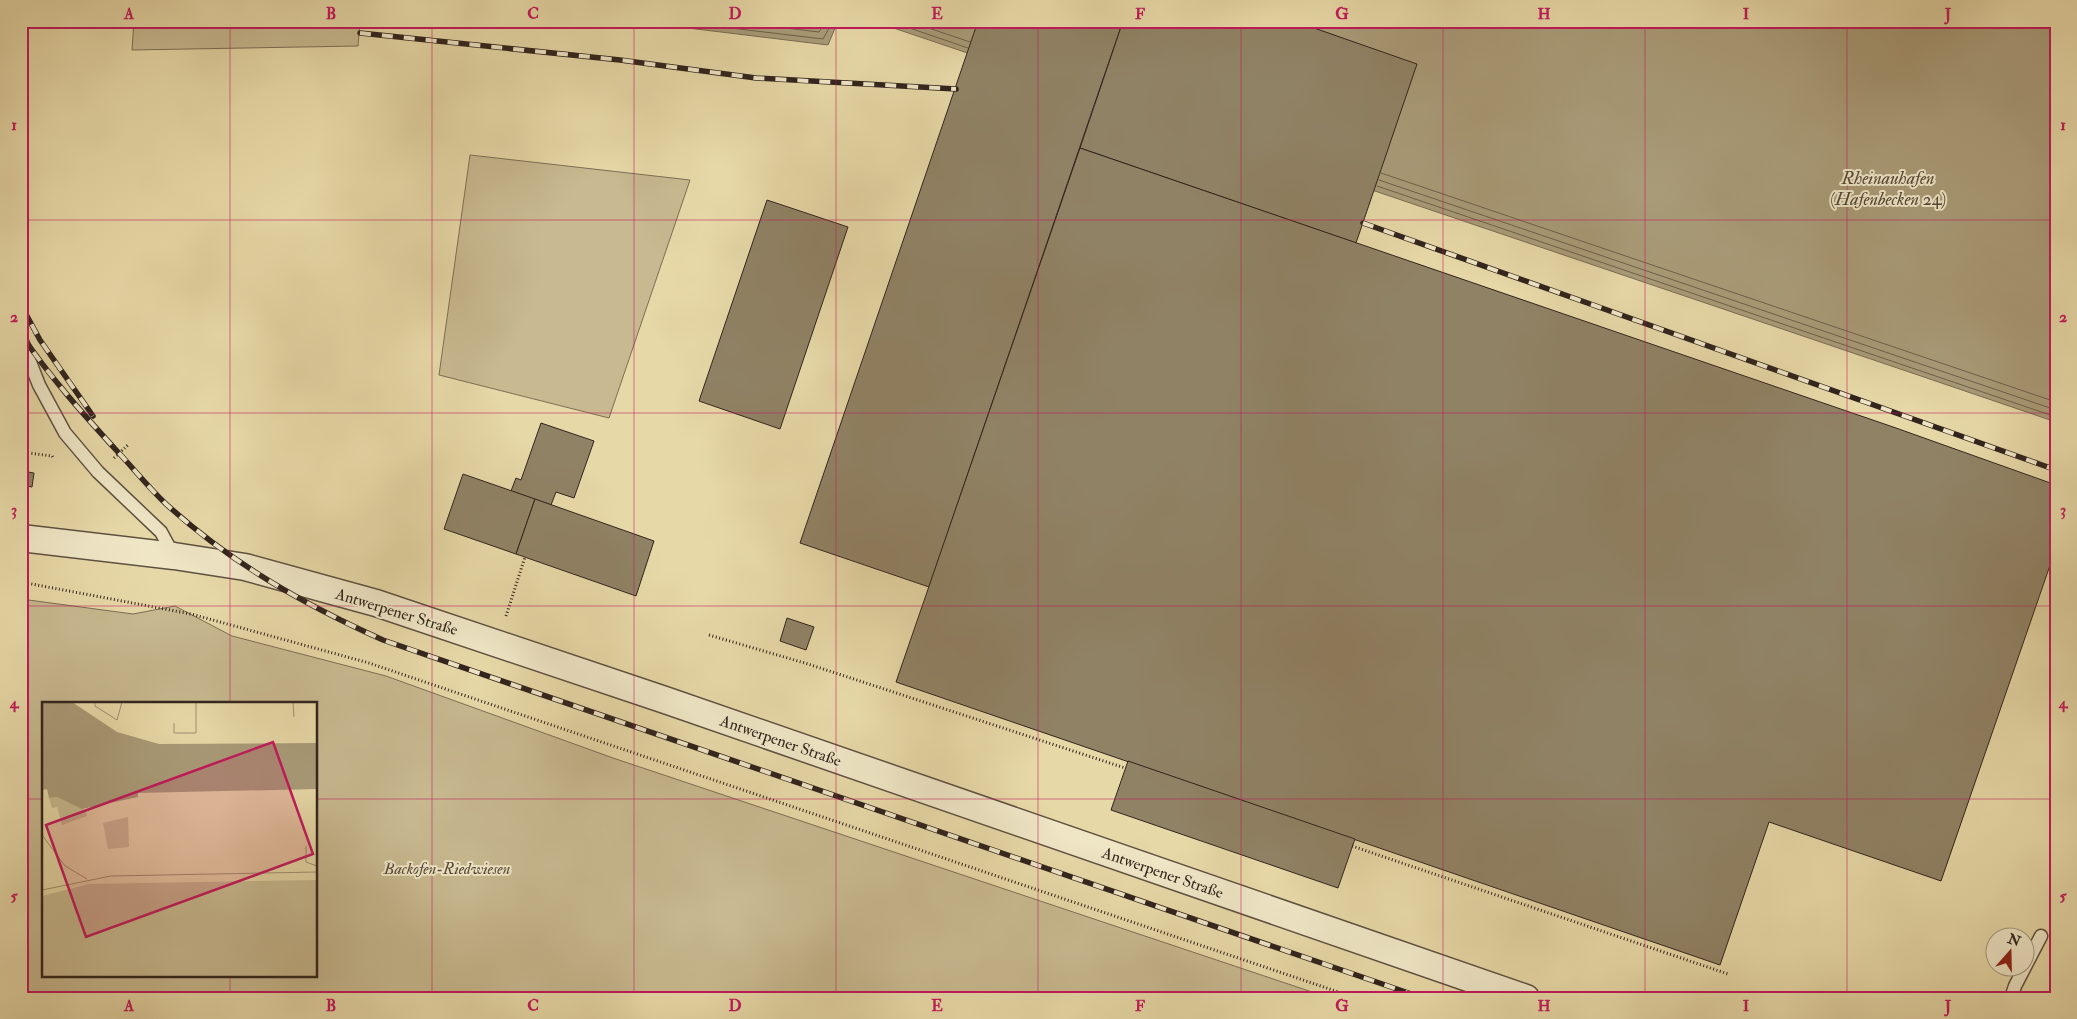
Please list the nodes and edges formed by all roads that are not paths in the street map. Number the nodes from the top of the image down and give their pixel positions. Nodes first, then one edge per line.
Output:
1 (21, 339) edge
2 (21, 538) edge
3 (174, 556) junction
4 (2041, 936) dead end
5 (1526, 998) edge
6 (2011, 998) edge

1 - 3 lane
2 - 3 street, Antwerpener Straße
3 - 5 street, Antwerpener Straße
4 - 6 lane

